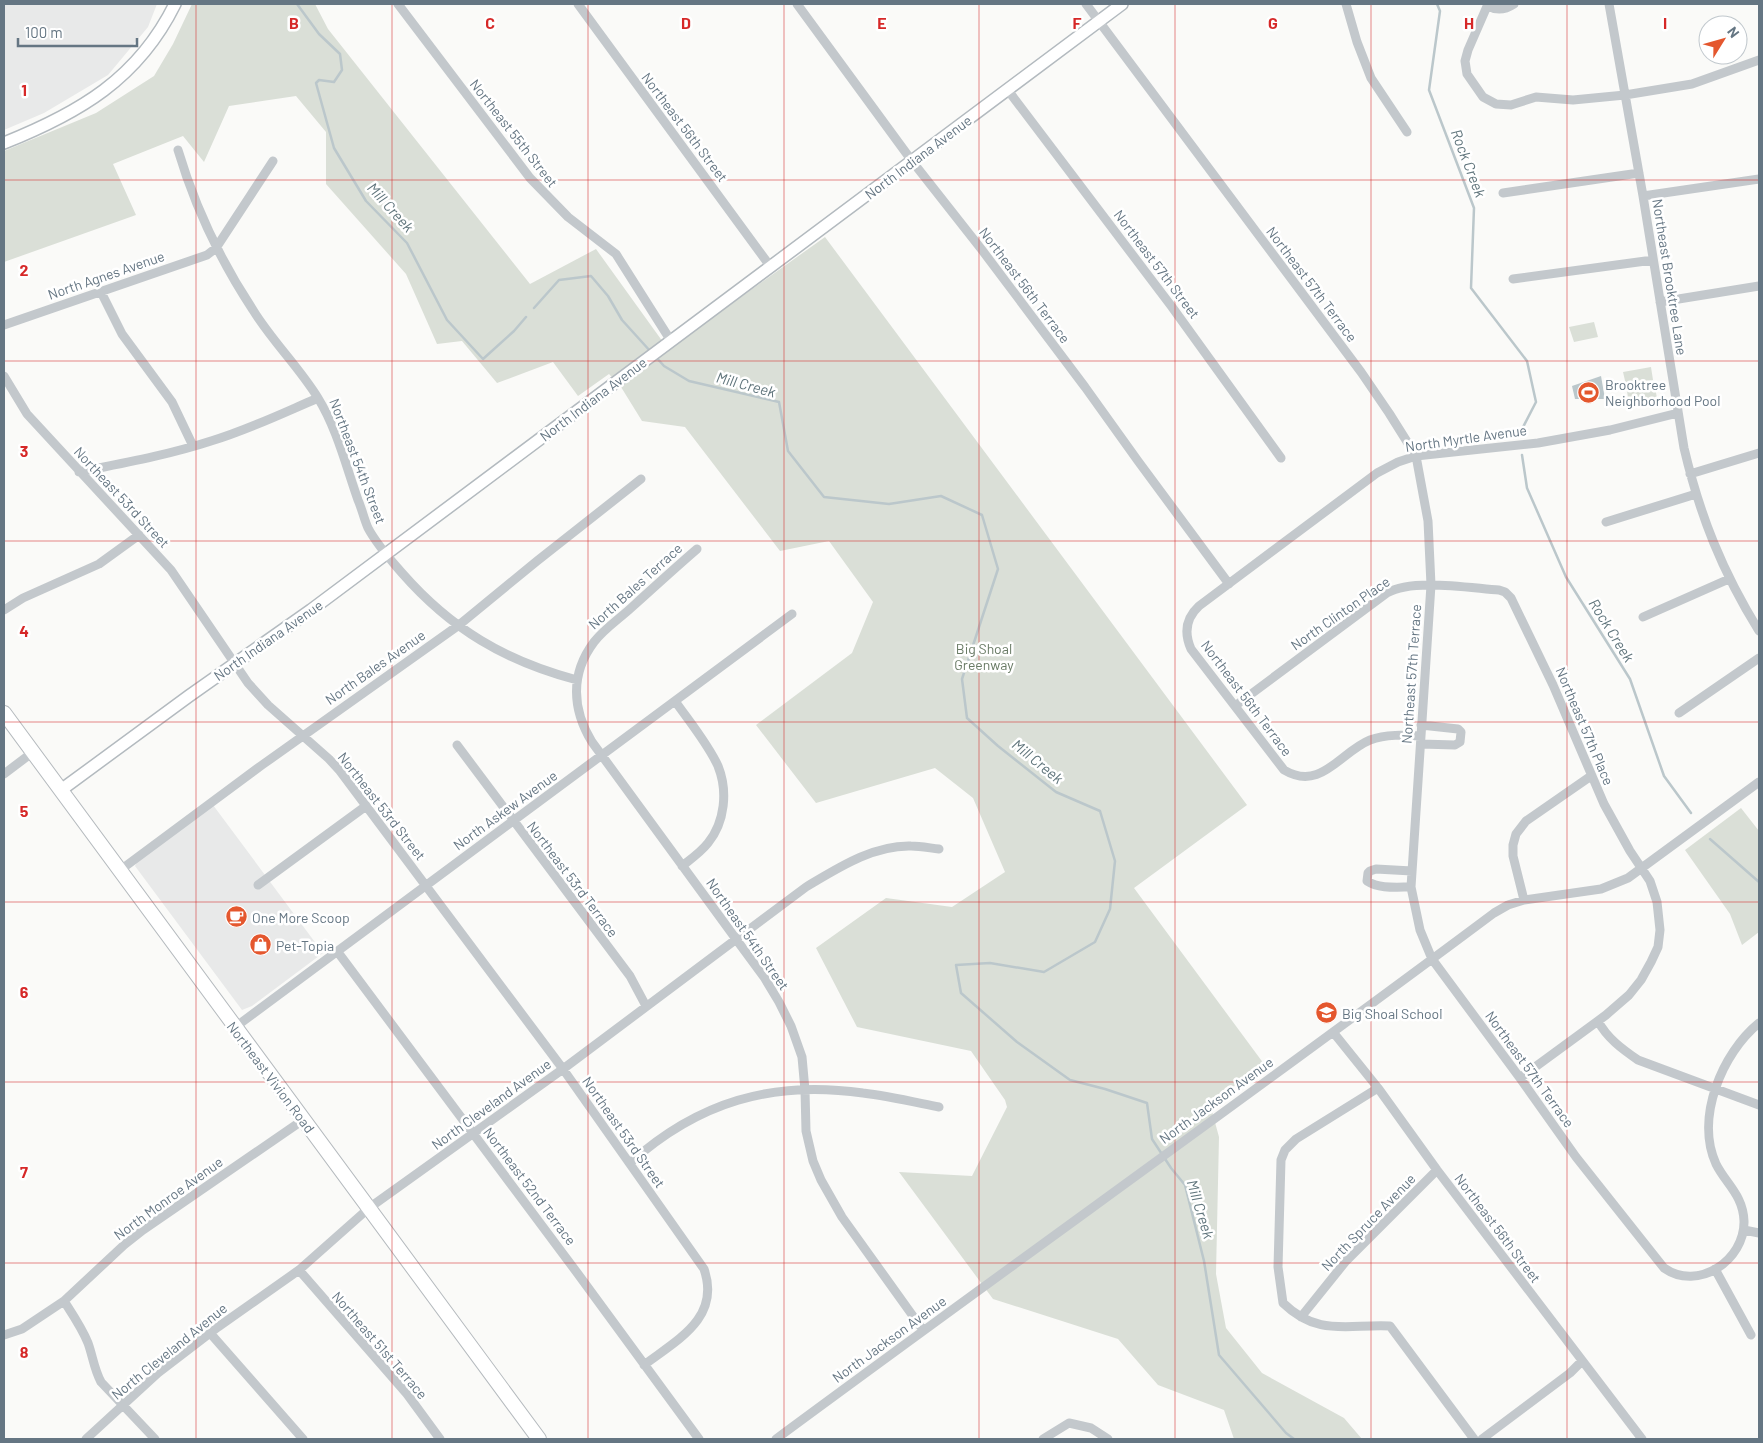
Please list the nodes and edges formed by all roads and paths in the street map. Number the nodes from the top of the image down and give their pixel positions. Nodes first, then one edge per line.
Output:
1 (175, 4) edge
2 (398, 4) edge
3 (578, 4) edge
4 (797, 4) edge
5 (1086, 4) edge
6 (1122, 4) edge
7 (1346, 4) edge
8 (1514, 4) edge
9 (1610, 4) edge
10 (1488, 5) edge
11 (1099, 21) junction
12 (1759, 60) edge
13 (1007, 90) junction
14 (1625, 95) junction
15 (1407, 132) dead end
16 (4, 143) edge
17 (178, 150) dead end
18 (273, 161) dead end
19 (912, 161) junction
20 (1639, 173) junction
21 (1759, 178) edge
22 (1503, 193) dead end
23 (1643, 196) junction
24 (216, 248) junction
25 (1653, 260) junction
26 (770, 266) junction
27 (1513, 279) dead end
28 (1759, 286) edge
29 (101, 292) junction
30 (1660, 302) junction
31 (4, 325) edge
32 (672, 341) junction
33 (4, 376) edge
34 (12, 392) junction
35 (4, 397) edge
36 (318, 398) junction
37 (1678, 413) junction
38 (193, 446) junction
39 (1759, 454) edge
40 (1416, 456) junction
41 (1281, 458) dead end
42 (80, 472) junction
43 (1690, 474) junction
44 (641, 479) dead end
45 (1696, 494) junction
46 (1606, 522) dead end
47 (139, 534) junction
48 (697, 548) dead end
49 (385, 554) junction
50 (1729, 579) junction
51 (1230, 584) junction
52 (1431, 585) junction
53 (1506, 592) joint
54 (4, 610) edge
55 (792, 614) dead end
56 (1643, 617) dead end
57 (1188, 621) joint
58 (459, 625) junction
59 (1759, 631) edge
60 (1759, 658) edge
61 (235, 664) junction
62 (576, 680) junction
63 (675, 701) junction
64 (1235, 706) junction
65 (4, 713) edge
66 (1679, 713) dead end
67 (1422, 725) junction
68 (302, 736) junction
69 (1421, 740) junction
70 (457, 745) dead end
71 (33, 752) junction
72 (601, 756) junction
73 (4, 774) edge
74 (1591, 776) junction
75 (1759, 782) edge
76 (61, 790) junction
77 (366, 806) junction
78 (512, 821) junction
79 (939, 849) dead end
80 (682, 866) junction
81 (1643, 868) junction
82 (119, 870) junction
83 (1412, 871) junction
84 (258, 885) dead end
85 (425, 885) junction
86 (1411, 887) junction
87 (1524, 900) junction
88 (736, 939) junction
89 (337, 951) junction
90 (1432, 959) junction
91 (646, 1006) junction
92 (1598, 1021) junction
93 (1759, 1023) edge
94 (234, 1028) junction
95 (1333, 1032) junction
96 (563, 1069) junction
97 (1520, 1078) junction
98 (1378, 1088) junction
99 (806, 1090) junction
100 (1716, 1090) junction
101 (1759, 1105) edge
102 (939, 1107) dead end
103 (303, 1120) junction
104 (474, 1134) junction
105 (630, 1163) junction
106 (1437, 1170) junction
107 (369, 1208) junction
108 (1744, 1230) junction
109 (1759, 1232) edge
110 (1715, 1269) junction
111 (299, 1270) junction
112 (64, 1301) junction
113 (1301, 1317) junction
114 (923, 1330) junction
115 (210, 1334) junction
116 (1751, 1335) dead end
117 (4, 1336) edge
118 (1582, 1361) junction
119 (644, 1365) junction
120 (122, 1405) junction
121 (536, 1438) edge
122 (86, 1439) edge
123 (155, 1439) edge
124 (304, 1439) edge
125 (440, 1439) edge
126 (699, 1439) edge
127 (776, 1439) edge
128 (1043, 1439) edge
129 (1108, 1439) edge
130 (1474, 1439) edge
131 (1482, 1439) edge
132 (1642, 1439) edge

1 - 16 street
2 - 32 street, Northeast 55th Street
3 - 26 street, Northeast 56th Street
4 - 19 street, Northeast 56th Terrace
5 - 11 street, Northeast 57th Terrace
6 - 11 street, North Indiana Avenue
7 - 15 street
8 - 10 street
9 - 14 street, Northeast Brooktree Lane
10 - 14 street
11 - 13 street, North Indiana Avenue
11 - 40 street, Northeast 57th Terrace
12 - 14 street
13 - 19 street, North Indiana Avenue
13 - 41 street, Northeast 57th Street
14 - 20 street, Northeast Brooktree Lane
17 - 24 street, Northeast 54th Street
18 - 24 street
19 - 26 street, North Indiana Avenue
19 - 51 street, Northeast 56th Terrace
20 - 22 street
20 - 23 street, Northeast Brooktree Lane
21 - 23 street
23 - 25 street, Northeast Brooktree Lane
24 - 29 street, North Agnes Avenue
24 - 36 street, Northeast 54th Street
25 - 27 street
25 - 30 street, Northeast Brooktree Lane
26 - 32 street, North Indiana Avenue
28 - 30 street
29 - 31 street, North Agnes Avenue
29 - 38 street
30 - 37 street, Northeast Brooktree Lane
32 - 49 street, North Indiana Avenue
33 - 34 street, Northeast 53rd Street
34 - 35 street
34 - 42 street, Northeast 53rd Street
36 - 38 street
36 - 49 street, Northeast 54th Street
37 - 40 street, North Myrtle Avenue
37 - 43 street, Northeast Brooktree Lane
38 - 42 street
39 - 43 street
40 - 51 street, North Myrtle Avenue
40 - 52 street, Northeast 57th Terrace
42 - 47 street, Northeast 53rd Street
43 - 45 street, Northeast Brooktree Lane
44 - 58 street, North Bales Avenue
45 - 46 street
45 - 50 street, Northeast Brooktree Lane
47 - 54 street
47 - 61 street, Northeast 53rd Street
48 - 62 street, North Bales Terrace
49 - 58 street, Northeast 54th Street
49 - 61 street, North Indiana Avenue
50 - 56 street
50 - 59 street, Northeast Brooktree Lane
51 - 57 street, North Myrtle Avenue
52 - 53 street, North Clinton Place
52 - 64 street, North Clinton Place
52 - 67 street, Northeast 57th Terrace
53 - 74 street, Northeast 57th Place
55 - 63 street, North Askew Avenue
57 - 64 street, Northeast 56th Terrace
58 - 62 street, Northeast 54th Street
58 - 68 street, North Bales Avenue
60 - 66 street
61 - 68 street, Northeast 53rd Street
61 - 76 street, North Indiana Avenue
62 - 72 street, North Bales Terrace
63 - 72 street, North Askew Avenue
63 - 80 street
64 - 69 street, Northeast 56th Terrace
65 - 71 main road, Northeast Vivion Road
67 - 69 street, Northeast 57th Terrace
67 - 69 street
68 - 77 street, Northeast 53rd Street
68 - 82 street, North Bales Avenue
69 - 83 street, Northeast 57th Terrace
70 - 78 street, Northeast 53rd Terrace
71 - 73 street
71 - 76 main road, Northeast Vivion Road
72 - 78 street, North Askew Avenue
72 - 80 street, Northeast 54th Street
74 - 81 street, Northeast 57th Place
74 - 87 street
75 - 81 street, North Jackson Avenue
76 - 82 main road, Northeast Vivion Road
77 - 84 street
77 - 85 street, Northeast 53rd Street
78 - 85 street, North Askew Avenue
78 - 91 street, Northeast 53rd Terrace
79 - 88 street, North Cleveland Avenue
80 - 88 street, Northeast 54th Street
81 - 87 street, North Jackson Avenue
81 - 92 street
82 - 94 main road, Northeast Vivion Road
83 - 86 street, Northeast 57th Terrace
83 - 86 street
85 - 89 street, North Askew Avenue
85 - 96 street, Northeast 53rd Street
86 - 90 street, Northeast 57th Terrace
87 - 90 street, North Jackson Avenue
88 - 91 street, North Cleveland Avenue
88 - 99 street, Northeast 54th Street
89 - 94 street, North Askew Avenue
89 - 104 street, Northeast 52nd Terrace
90 - 95 street, North Jackson Avenue
90 - 97 street, Northeast 57th Terrace
91 - 96 street, North Cleveland Avenue
92 - 97 street
92 - 100 street
93 - 100 street
94 - 103 main road, Northeast Vivion Road
95 - 98 street, Northeast 56th Street
95 - 114 street, North Jackson Avenue
96 - 104 street, North Cleveland Avenue
96 - 105 street, Northeast 53rd Street
97 - 110 street, Northeast 57th Terrace
98 - 106 street, Northeast 56th Street
98 - 113 street
99 - 102 street
99 - 105 street
99 - 114 street, Northeast 54th Street
100 - 101 street
100 - 108 street
103 - 107 main road, Northeast Vivion Road
103 - 112 street, North Monroe Avenue
104 - 107 street, North Cleveland Avenue
104 - 119 street, Northeast 52nd Terrace
105 - 119 street, Northeast 53rd Street
106 - 113 street, North Spruce Avenue
106 - 118 street, Northeast 56th Street
107 - 111 street, North Cleveland Avenue
107 - 121 main road, Northeast Vivion Road
108 - 109 street
108 - 110 street, Northeast 57th Terrace
110 - 116 street
111 - 115 street, North Cleveland Avenue
111 - 125 street, Northeast 51st Terrace
112 - 117 street, North Monroe Avenue
112 - 120 street
113 - 130 street
114 - 127 street, North Jackson Avenue
115 - 120 street, North Cleveland Avenue
115 - 124 street
118 - 131 street
118 - 132 street, Northeast 56th Street
119 - 126 street, Northeast 52nd Terrace
120 - 122 street, North Cleveland Avenue
120 - 123 street
128 - 129 street

